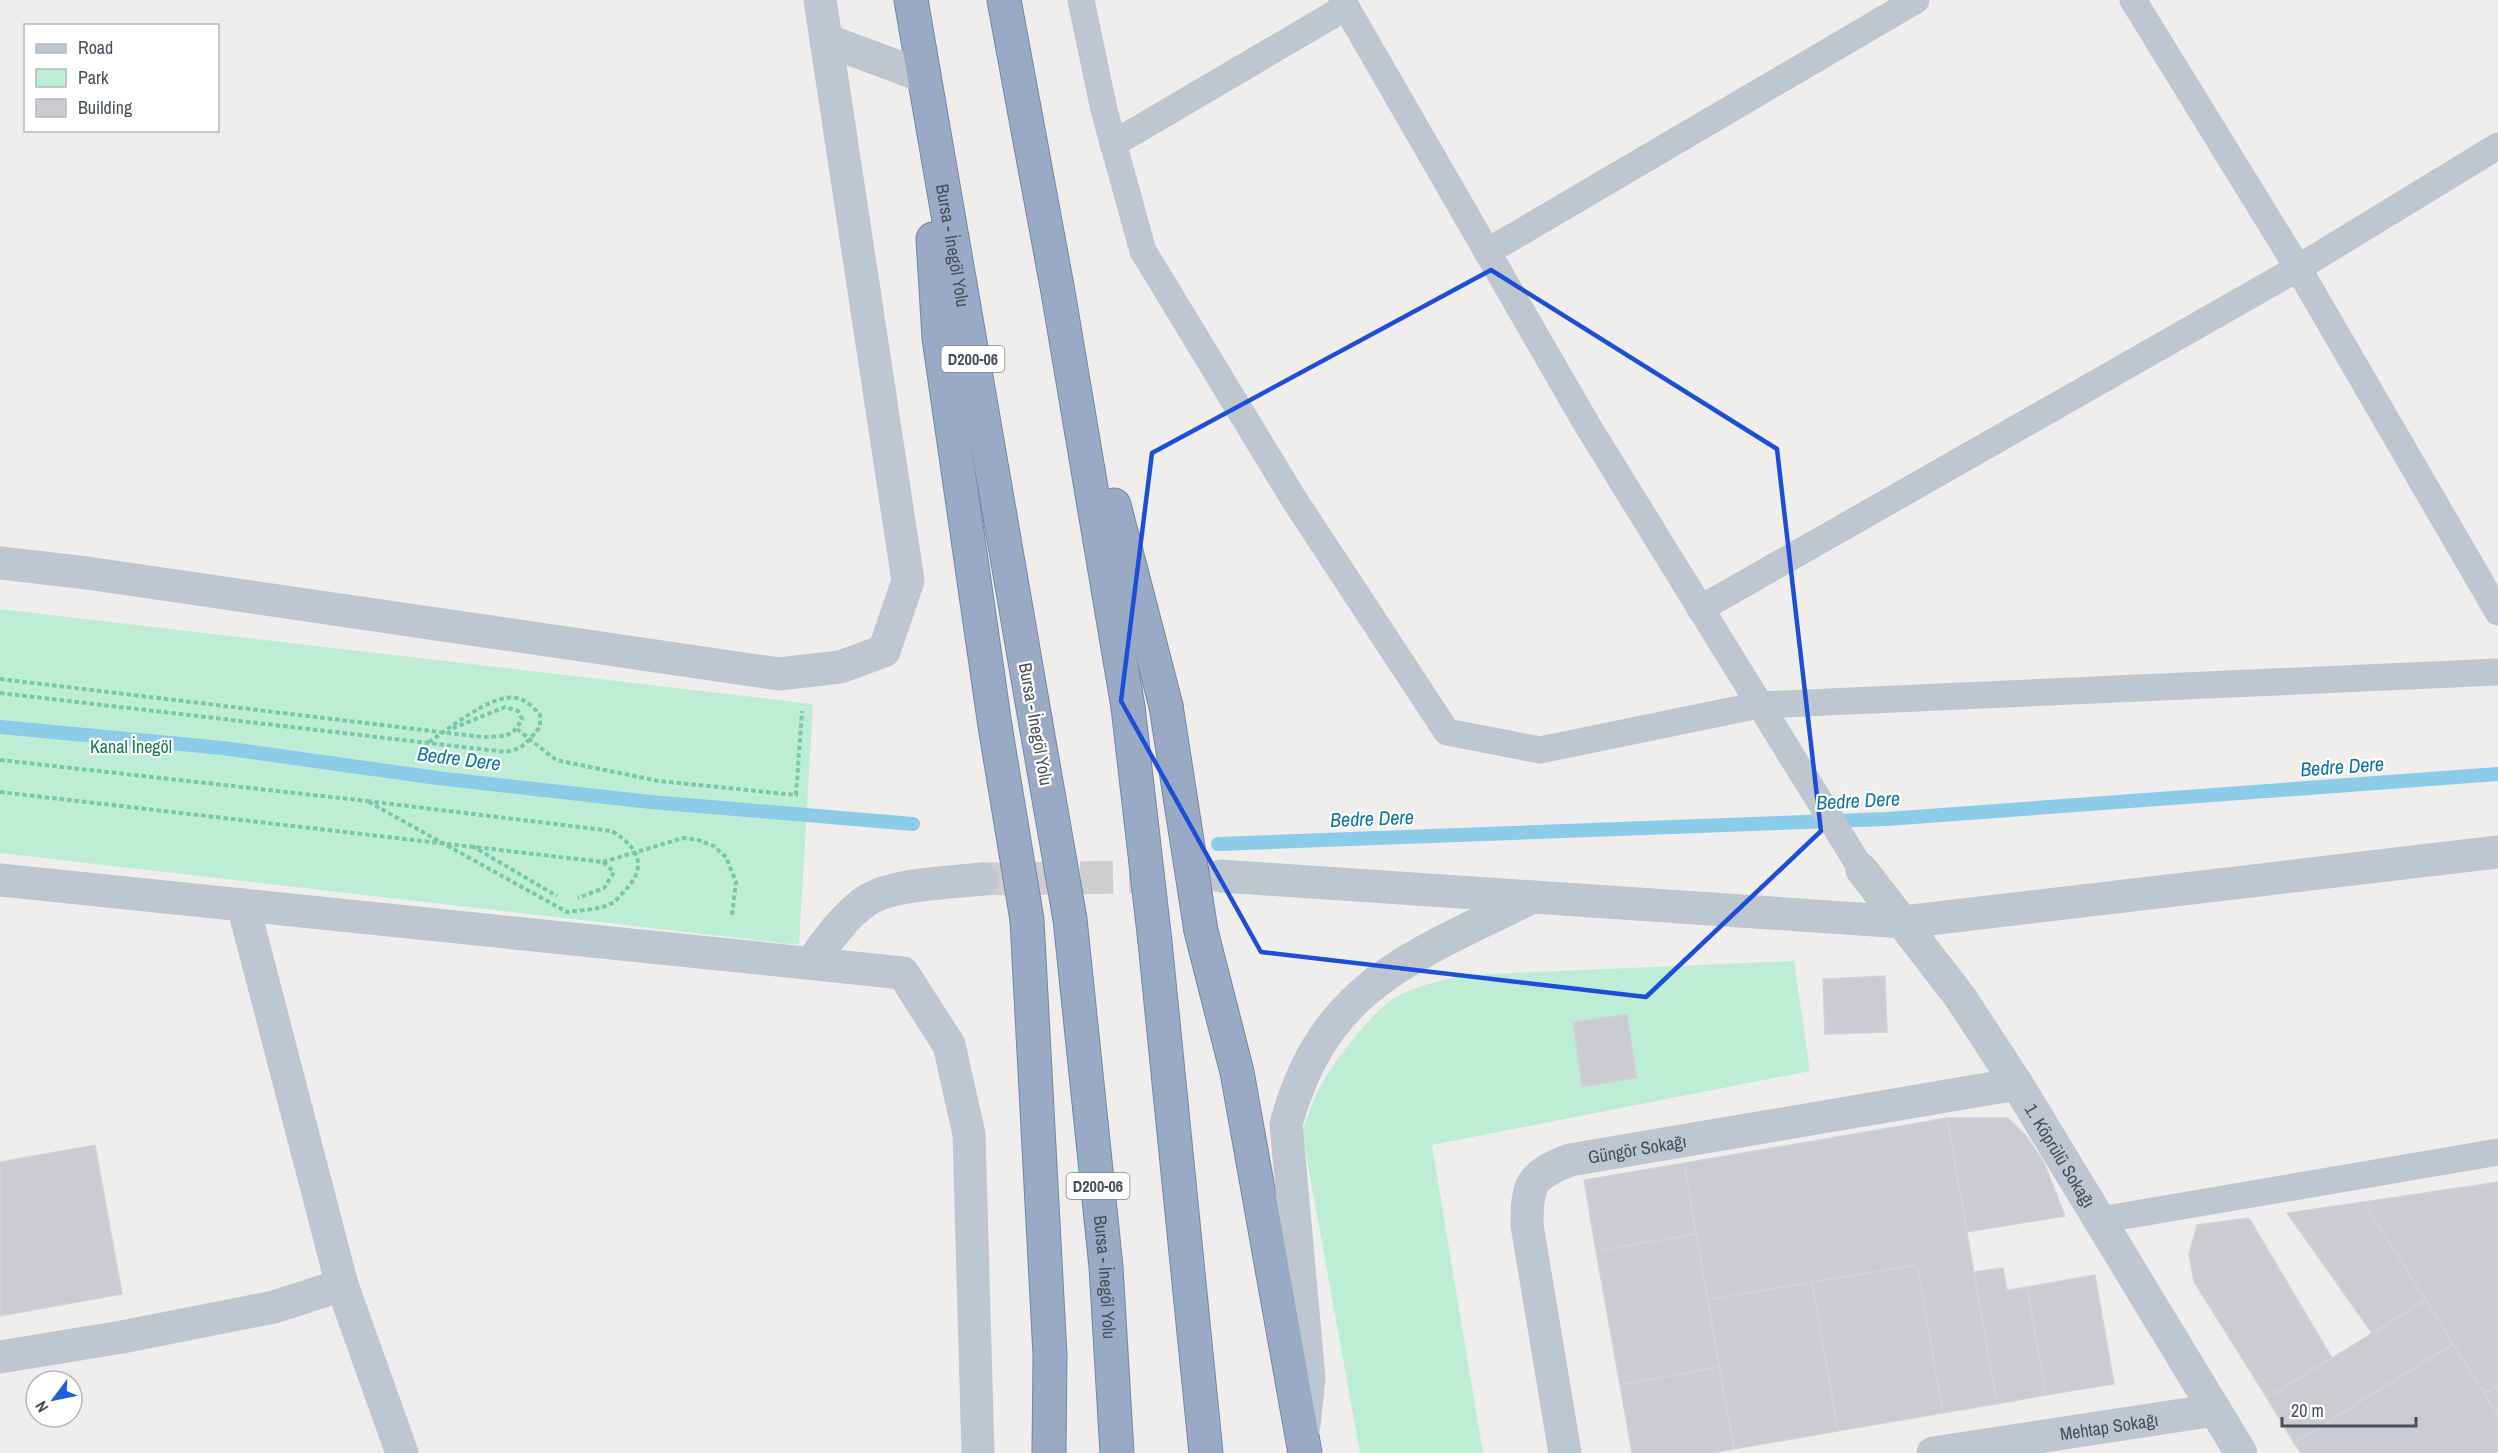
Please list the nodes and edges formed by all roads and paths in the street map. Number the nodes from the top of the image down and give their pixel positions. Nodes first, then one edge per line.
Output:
1 (820, 0) edge
2 (910, 0) edge
3 (1004, 0) edge
4 (1081, 0) edge
5 (1916, 0) edge
6 (2133, 0) edge
7 (1344, 4) edge
8 (826, 40) junction
9 (923, 76) junction
10 (1113, 144) junction
11 (2498, 146) edge
12 (1487, 252) junction
13 (2298, 268) junction
14 (1058, 292) junction
15 (0, 563) edge
16 (1700, 609) junction
17 (2498, 612) edge
18 (805, 671) junction
19 (2498, 672) edge
20 (0, 679) edge
21 (0, 693) edge
22 (1759, 705) junction
23 (517, 729) junction
24 (444, 733) junction
25 (530, 740) junction
26 (426, 744) junction
27 (0, 760) edge
28 (0, 792) edge
29 (367, 801) junction
30 (442, 843) junction
31 (472, 846) junction
32 (636, 852) junction
33 (2498, 852) edge
34 (603, 862) junction
35 (1862, 870) joint
36 (1221, 876) tunnel mouth
37 (982, 879) tunnel mouth
38 (0, 880) edge
39 (1533, 897) junction
40 (575, 898) dead end
41 (565, 900) dead end
42 (243, 905) junction
43 (1904, 922) junction
44 (728, 955) junction
45 (811, 963) junction
46 (2017, 1084) junction
47 (2498, 1152) edge
48 (2100, 1220) junction
49 (342, 1285) junction
50 (0, 1357) edge
51 (2215, 1410) junction
52 (1304, 1445) edge
53 (402, 1453) edge
54 (978, 1453) edge
55 (1049, 1453) edge
56 (1117, 1453) edge
57 (1206, 1453) edge
58 (1565, 1453) edge
59 (1933, 1453) edge
60 (2241, 1453) edge

1 - 8 street
2 - 9 highway, Bursa - İnegöl Yolu / D200-06
3 - 14 highway
4 - 10 lane
5 - 12 lane
6 - 13 lane
7 - 10 lane
7 - 12 lane
8 - 9 street
8 - 18 street
9 - 55 highway, bridge
9 - 56 highway, Bursa - İnegöl Yolu / D200-06, bridge
10 - 22 lane
11 - 13 lane
12 - 16 lane
13 - 16 lane
13 - 17 lane
14 - 52 highway, bridge
14 - 57 highway, bridge
15 - 18 street
16 - 22 lane
18 - 25 path
19 - 22 lane
20 - 24 path
21 - 26 path
22 - 35 lane
23 - 24 path
23 - 24 path
23 - 25 path
24 - 25 path
24 - 26 path
25 - 26 path
27 - 29 path
28 - 30 path
29 - 30 path
29 - 32 path
30 - 31 path
30 - 32 path
31 - 34 path
31 - 41 path
32 - 34 path
32 - 44 path
33 - 43 street
34 - 40 path
35 - 43 street, 1. Köprülü Sokağı
36 - 39 street
37 - 45 street
38 - 42 street
39 - 43 street
39 - 52 street
42 - 44 street
42 - 49 street
43 - 46 street, 1. Köprülü Sokağı
44 - 45 street
45 - 54 street
46 - 48 street, 1. Köprülü Sokağı
46 - 58 street, Güngör Sokağı
47 - 48 lane
48 - 51 street, 1. Köprülü Sokağı
49 - 50 street
49 - 53 street
51 - 59 street, Mehtap Sokağı
51 - 60 street, 1. Köprülü Sokağı

